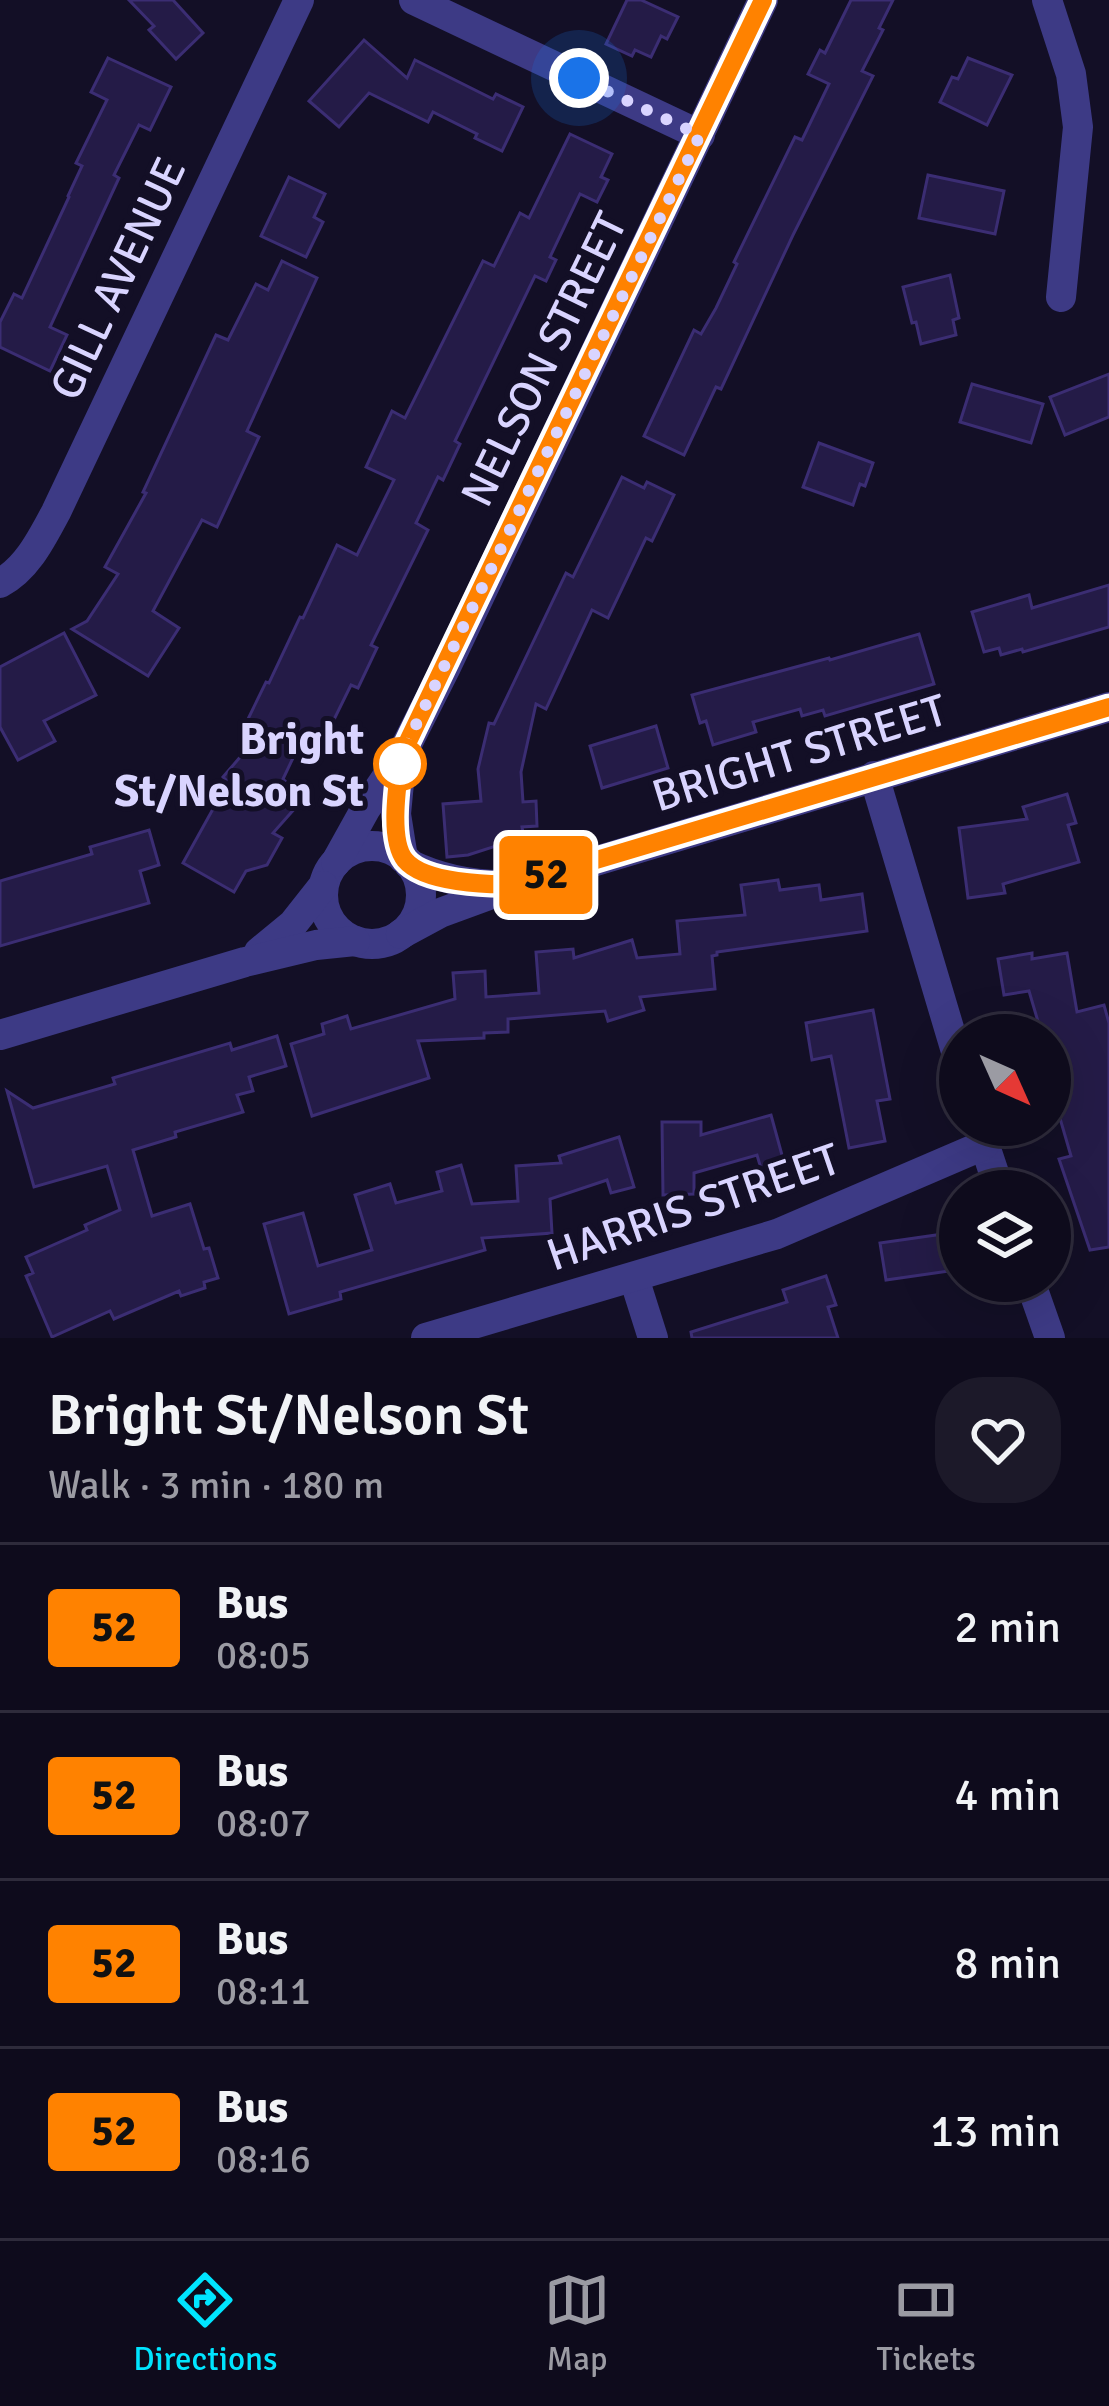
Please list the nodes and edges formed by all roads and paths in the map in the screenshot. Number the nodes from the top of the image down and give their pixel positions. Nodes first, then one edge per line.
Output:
1 (298, 0) edge
2 (414, 0) edge
3 (763, 0) edge
4 (1046, 0) edge
5 (700, 135) junction
6 (1060, 297) dead end
7 (0, 584) edge
8 (1109, 707) edge
9 (401, 756) junction
10 (874, 776) junction
11 (406, 861) junction
12 (329, 874) junction
13 (516, 884) junction
14 (401, 934) junction
15 (355, 941) junction
16 (245, 962) junction
17 (945, 1014) edge
18 (0, 1035) edge
19 (959, 1146) edge
20 (634, 1278) junction
21 (1037, 1302) edge
22 (426, 1338) edge
23 (652, 1338) edge
24 (1050, 1338) edge

1 - 7 street, GILL AVENUE
2 - 5 street
3 - 5 street, NELSON STREET
4 - 6 street
5 - 9 street, NELSON STREET
8 - 10 street, BRIGHT STREET
9 - 11 street, NELSON STREET
9 - 12 street, NELSON STREET
10 - 13 street, BRIGHT STREET
10 - 17 street
11 - 12 street
11 - 13 street, BRIGHT STREET
11 - 14 street
12 - 15 street
12 - 16 street
13 - 14 street, BRIGHT STREET
14 - 15 street
15 - 16 street
16 - 18 street
19 - 20 street, HARRIS STREET
20 - 22 street, HARRIS STREET
20 - 23 street
21 - 24 street

